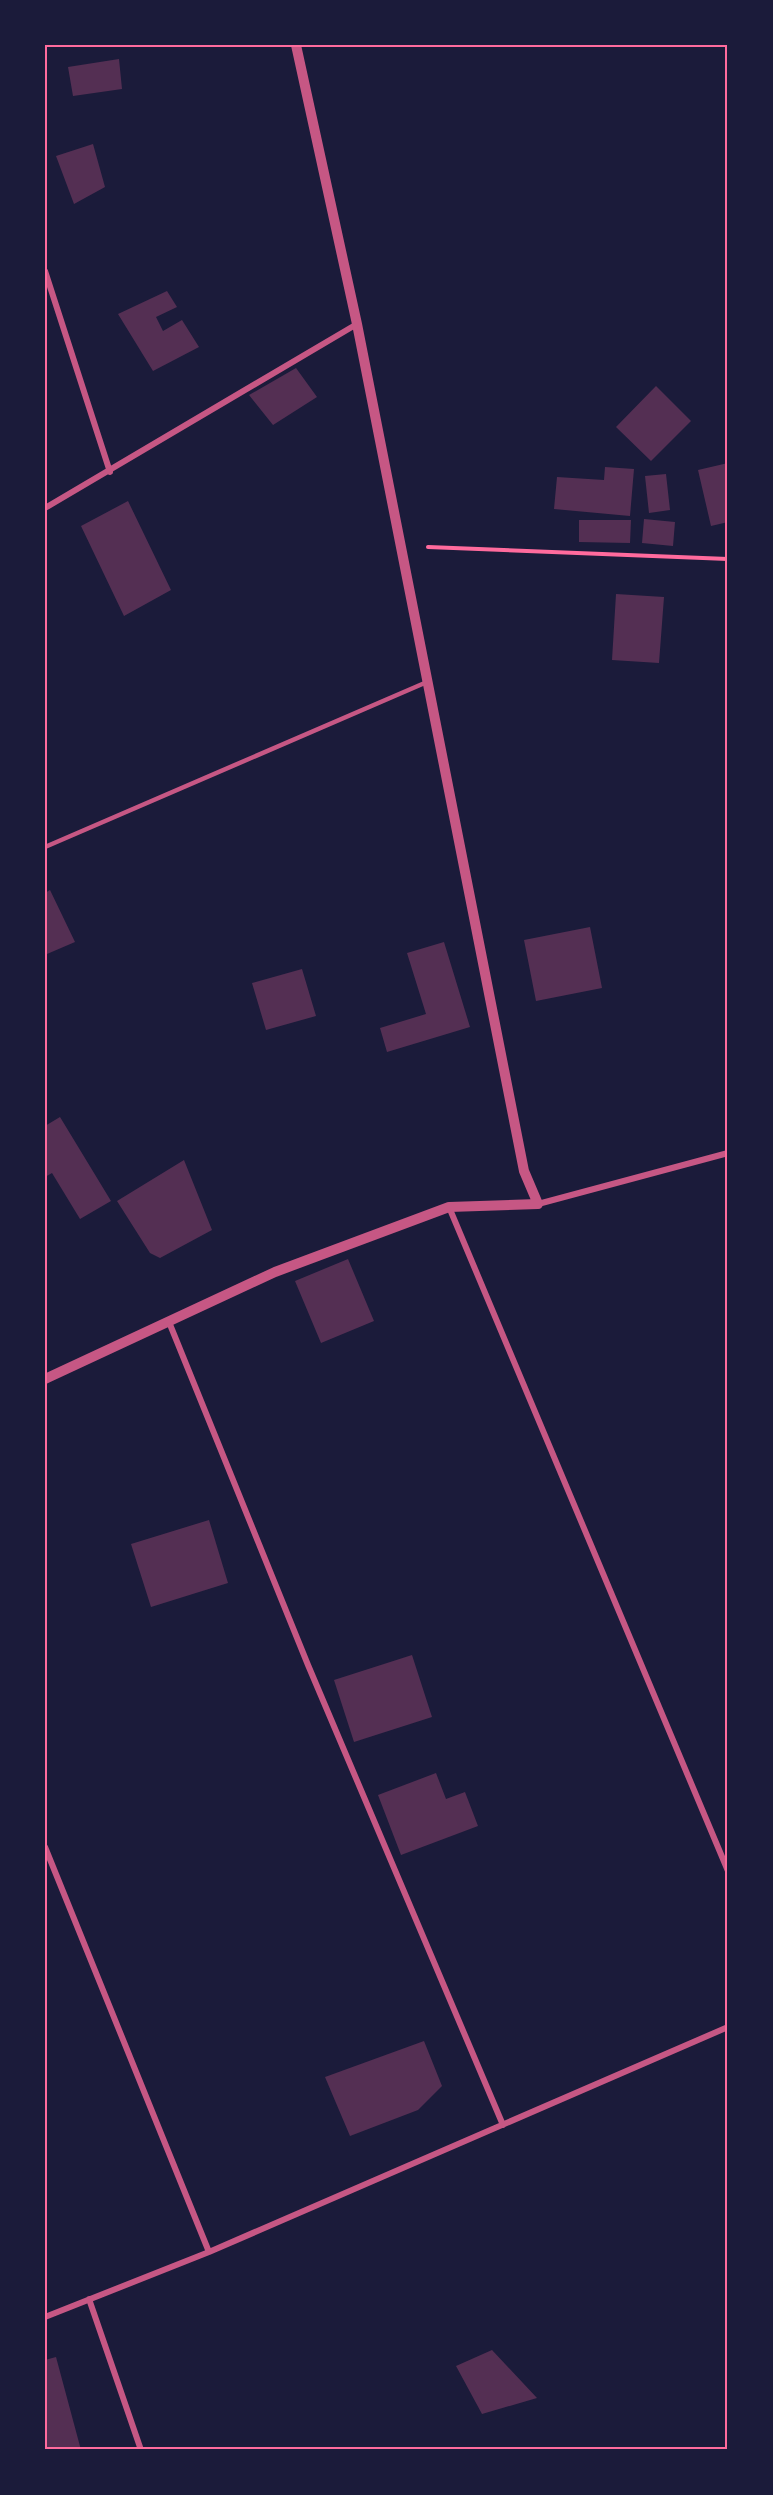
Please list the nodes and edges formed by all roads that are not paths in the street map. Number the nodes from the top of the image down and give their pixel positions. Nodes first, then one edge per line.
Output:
1 (296, 45) edge
2 (45, 271) edge
3 (357, 324) junction
4 (110, 472) junction
5 (45, 508) edge
6 (427, 682) junction
7 (45, 847) edge
8 (728, 1153) edge
9 (538, 1204) junction
10 (449, 1207) junction
11 (169, 1322) junction
12 (45, 1379) edge
13 (45, 1847) edge
14 (728, 1871) edge
15 (728, 2027) edge
16 (503, 2125) junction
17 (209, 2252) junction
18 (89, 2299) junction
19 (45, 2317) edge
20 (141, 2450) edge

1 - 3 street
2 - 4 street
3 - 4 street
3 - 6 street
4 - 5 street
6 - 7 lane
6 - 9 street
8 - 9 street
9 - 10 street
10 - 11 street
10 - 14 street
11 - 12 street
11 - 16 street
13 - 17 street
15 - 16 street
16 - 17 street
17 - 18 street
18 - 19 street
18 - 20 street

